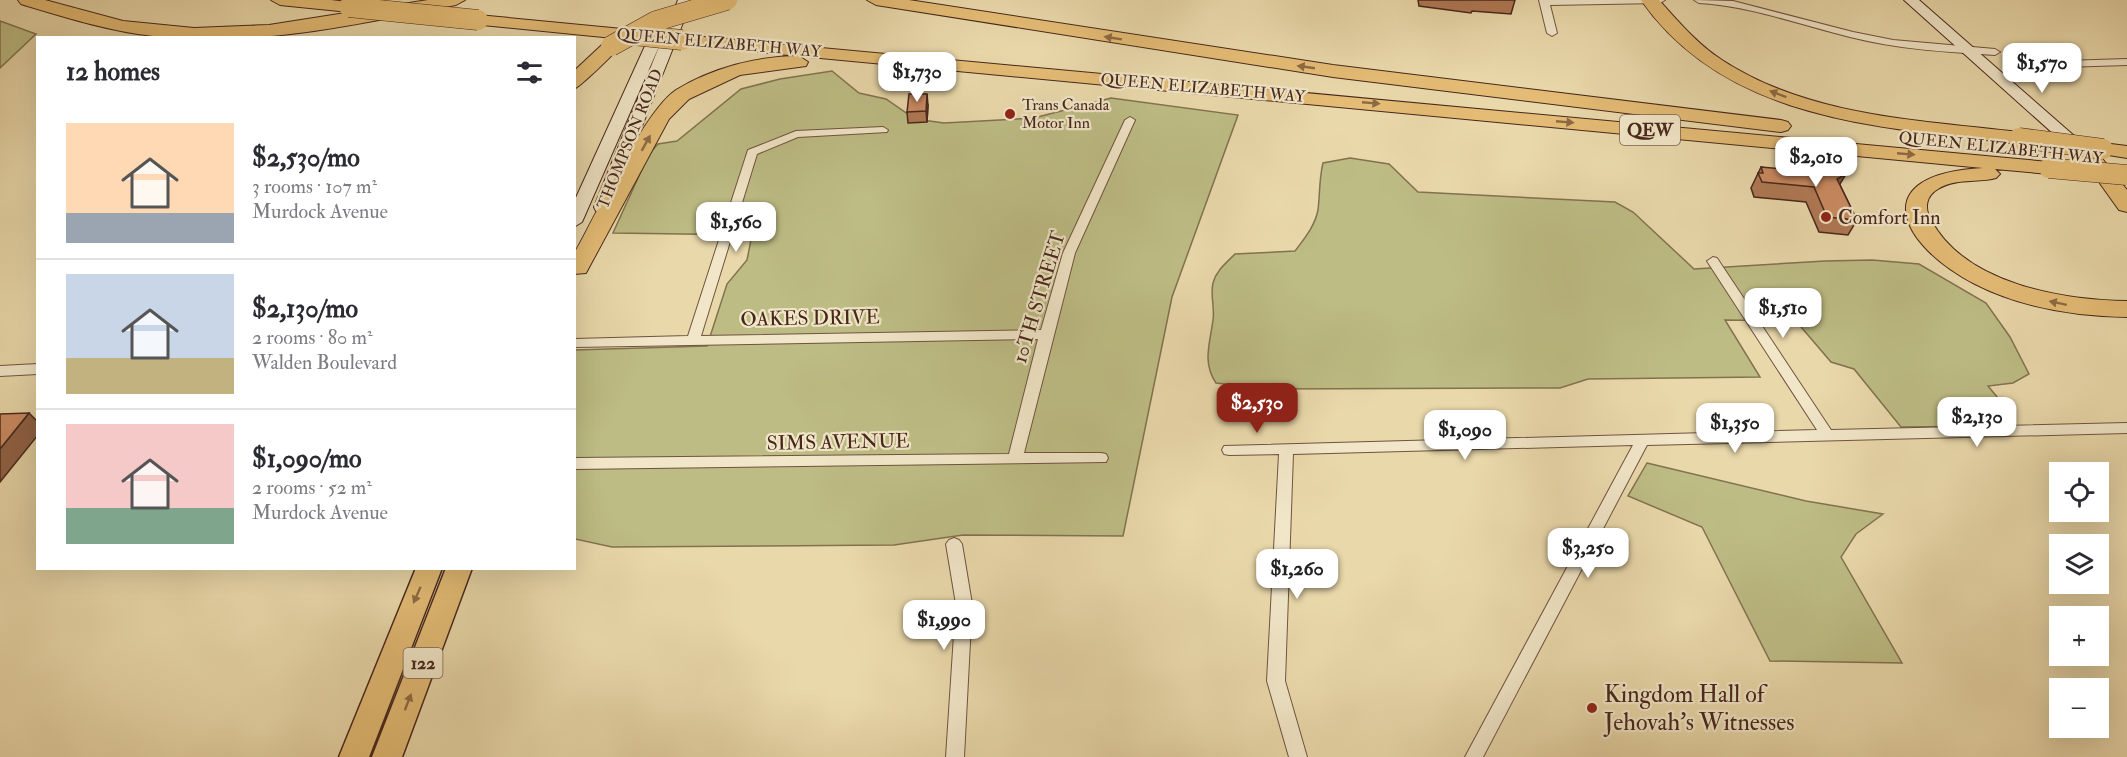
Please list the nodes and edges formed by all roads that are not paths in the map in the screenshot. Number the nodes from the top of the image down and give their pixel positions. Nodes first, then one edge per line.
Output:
1 (27, 0) edge
2 (280, 0) edge
3 (405, 0) edge
4 (456, 0) edge
5 (673, 0) edge
6 (685, 0) edge
7 (727, 0) edge
8 (876, 0) edge
9 (1650, 0) edge
10 (1660, 0) edge
11 (1699, 0) edge
12 (1911, 0) edge
13 (1544, 1) edge
14 (637, 28) junction
15 (686, 32) junction
16 (1552, 33) dead end
17 (1968, 51) junction
18 (1995, 51) dead end
19 (2037, 59) dead end
20 (2127, 62) edge
21 (576, 81) edge
22 (1188, 86) junction
23 (1130, 120) dead end
24 (1802, 129) junction
25 (883, 130) dead end
26 (2025, 144) junction
27 (2113, 156) edge
28 (2055, 172) junction
29 (2127, 175) edge
30 (2127, 182) edge
31 (2127, 190) edge
32 (2127, 205) edge
33 (576, 218) edge
34 (1713, 261) dead end
35 (576, 273) edge
36 (2123, 308) edge
37 (1046, 334) junction
38 (694, 339) junction
39 (576, 344) edge
40 (36, 369) edge
41 (0, 371) edge
42 (2127, 428) edge
43 (1827, 435) junction
44 (1642, 441) junction
45 (1286, 449) junction
46 (1229, 450) dead end
47 (1101, 458) dead end
48 (1015, 459) junction
49 (576, 464) edge
50 (954, 544) dead end
51 (428, 570) edge
52 (458, 570) edge
53 (406, 622) junction
54 (342, 757) edge
55 (354, 757) edge
56 (387, 757) edge
57 (956, 757) edge
58 (1298, 757) edge
59 (1474, 757) edge

1 - 4 highway
2 - 14 highway, QUEEN ELIZABETH WAY / QEW, bridge
3 - 14 highway, QUEEN ELIZABETH WAY / QEW
5 - 33 main road, THOMPSON ROAD
6 - 35 main road, THOMPSON ROAD
7 - 21 highway, bridge
24 -> 8 highway
9 - 10 street
9 - 13 street
26 -> 9 highway
11 - 17 street
12 - 17 main road
13 - 16 street
14 - 15 highway, QUEEN ELIZABETH WAY / QEW, bridge
15 - 22 highway, QUEEN ELIZABETH WAY / QEW
15 - 24 highway, QUEEN ELIZABETH WAY / QEW
17 - 18 street
17 - 27 main road
19 - 20 street
22 -> 28 highway, QUEEN ELIZABETH WAY / QEW
35 -> 22 highway
23 - 37 street, 10TH STREET
24 - 26 highway, QUEEN ELIZABETH WAY / QEW
25 - 38 street
26 - 27 highway, QUEEN ELIZABETH WAY / QEW
27 - 31 main road
27 - 32 highway
28 - 29 highway, QUEEN ELIZABETH WAY / QEW, bridge
28 - 30 highway
36 -> 28 highway
34 - 43 street
37 - 38 street, OAKES DRIVE
37 - 48 street, 10TH STREET
38 - 39 street, OAKES DRIVE
40 - 41 street
42 - 43 street
43 - 44 street
44 - 45 street
44 - 59 street
45 - 46 street
45 - 58 street
47 - 48 street, SIMS AVENUE
48 - 49 street, SIMS AVENUE
50 - 57 street
51 -> 53 main road, 122
56 -> 52 main road, 122
53 - 54 main road
53 - 55 main road, 122

